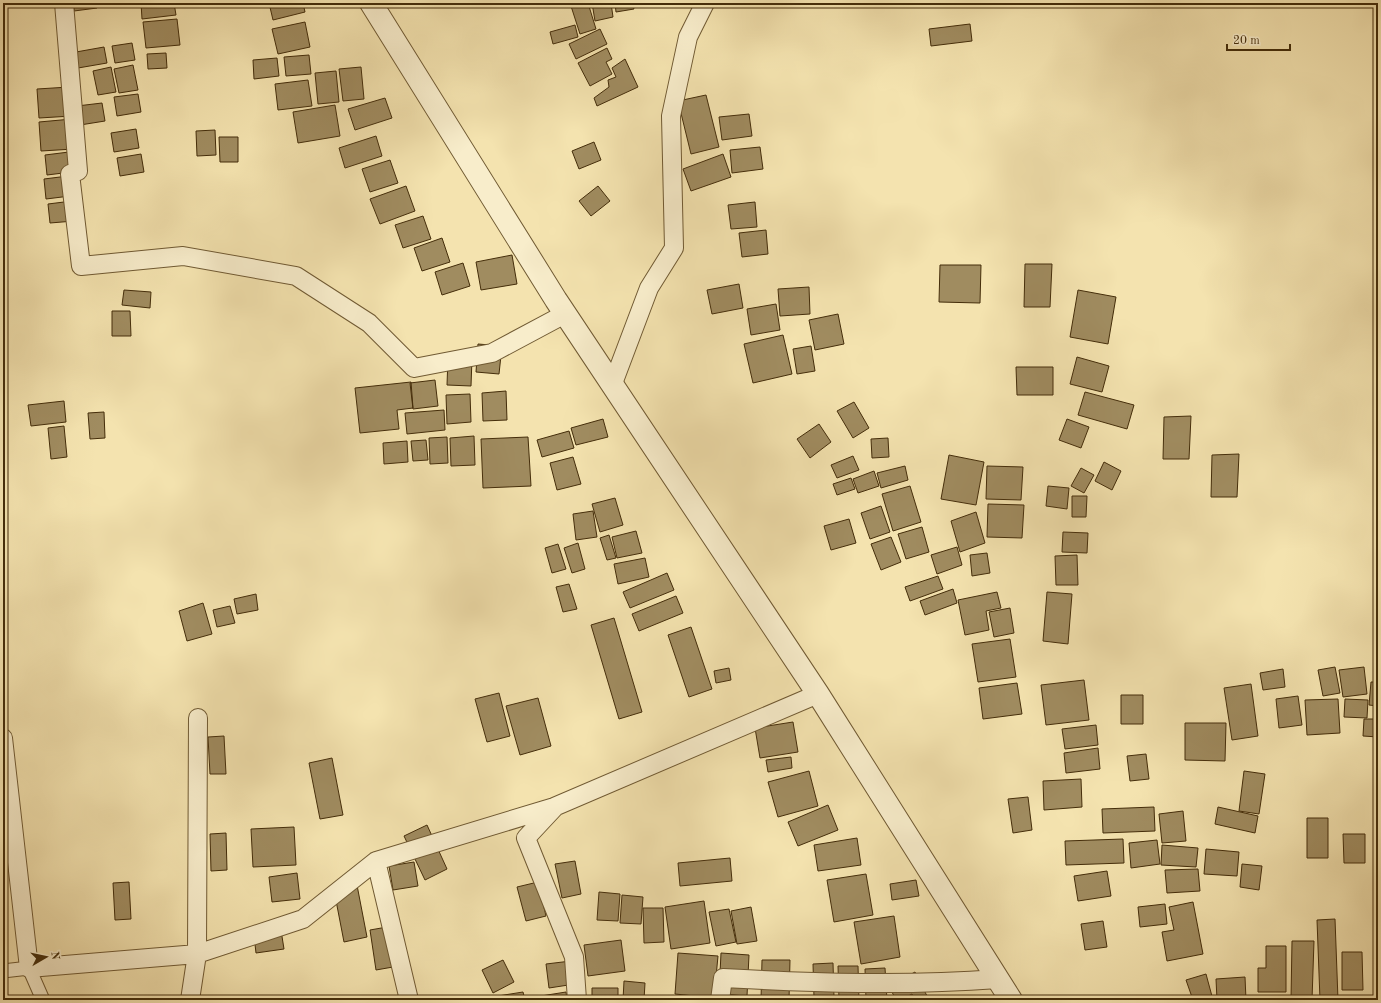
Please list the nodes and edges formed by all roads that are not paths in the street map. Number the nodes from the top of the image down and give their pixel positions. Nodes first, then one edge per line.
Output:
1 (64, 3) edge
2 (371, 3) edge
3 (705, 3) edge
4 (565, 314) junction
5 (612, 386) junction
6 (818, 694) junction
7 (198, 718) dead end
8 (3, 738) edge
9 (554, 807) junction
10 (376, 860) junction
11 (197, 954) junction
12 (29, 968) junction
13 (3, 971) edge
14 (998, 979) junction
15 (43, 1000) edge
16 (190, 1000) edge
17 (409, 1000) edge
18 (577, 1000) edge
19 (720, 1000) edge
20 (1011, 1000) edge

1 - 4 street
2 - 4 street
3 - 5 street
4 - 5 street
5 - 6 street
6 - 9 street
6 - 14 street
7 - 11 street
8 - 12 street
9 - 10 street
9 - 18 street
10 - 11 street
10 - 17 street
11 - 12 street
11 - 16 street
12 - 13 street
12 - 15 street
14 - 19 street
14 - 20 street

